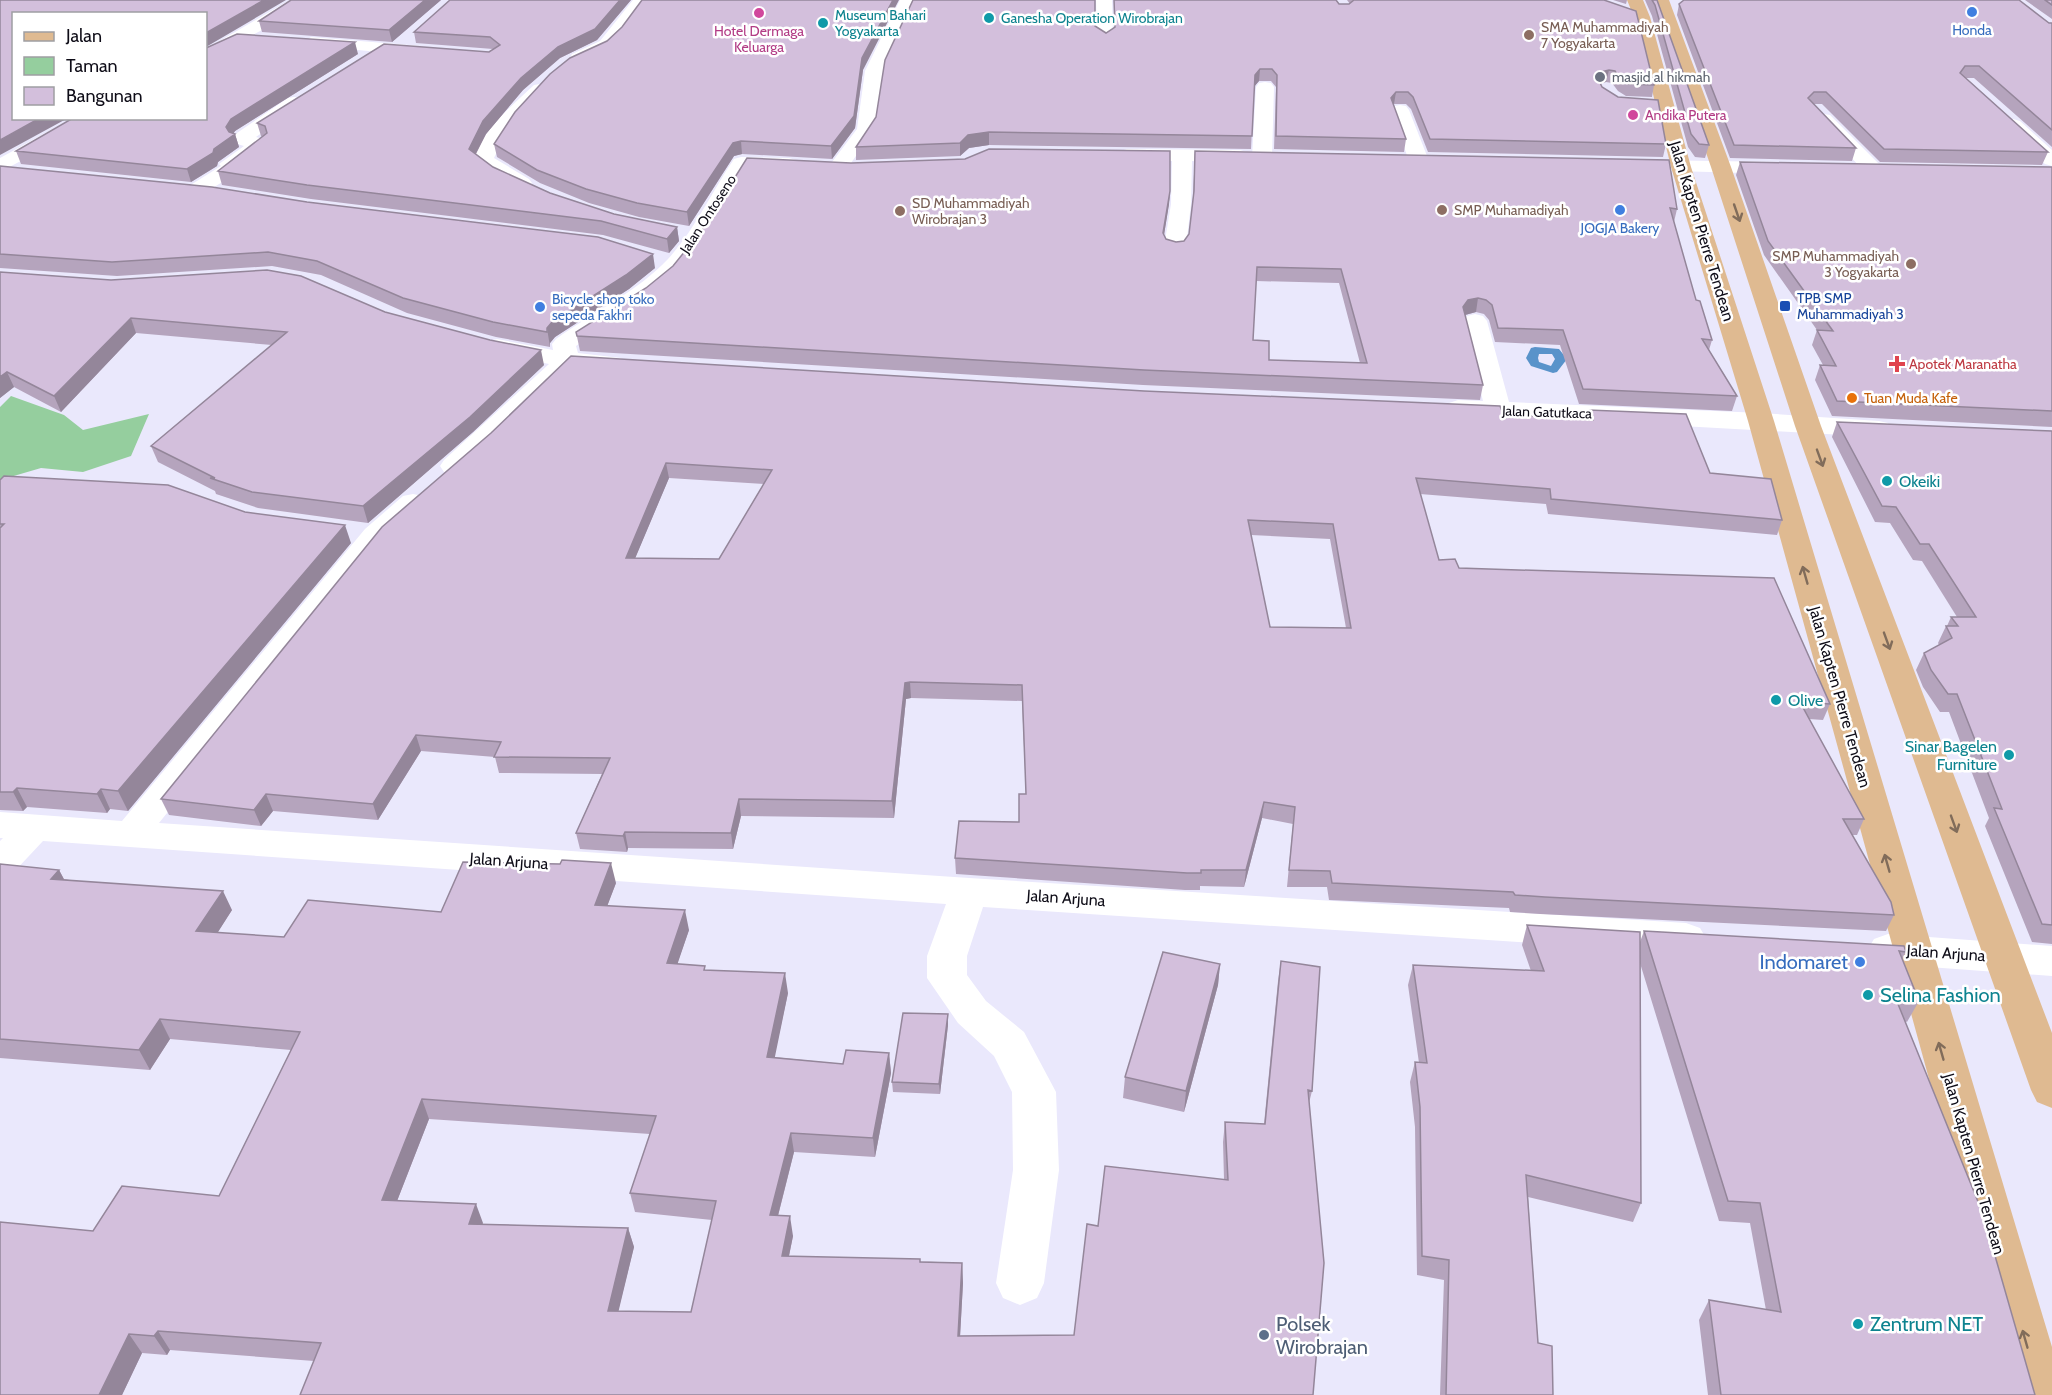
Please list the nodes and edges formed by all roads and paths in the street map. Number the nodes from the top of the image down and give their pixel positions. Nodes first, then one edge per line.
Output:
1 (300, 0) edge
2 (641, 0) edge
3 (908, 0) edge
4 (1104, 0) edge
5 (1651, 7) edge
6 (413, 35) dead end
7 (1105, 37) edge
8 (237, 38) junction
9 (273, 40) edge
10 (297, 42) edge
11 (390, 49) junction
12 (440, 53) edge
13 (207, 54) edge
14 (354, 66) edge
15 (1265, 87) edge
16 (305, 96) edge
17 (1400, 110) edge
18 (1816, 110) edge
19 (2001, 114) edge
20 (84, 120) edge
21 (1112, 155) edge
22 (1182, 155) junction
23 (1262, 157) junction
24 (1284, 157) edge
25 (1396, 160) edge
26 (1419, 161) junction
27 (1442, 161) edge
28 (1621, 165) edge
29 (0, 166) edge
30 (838, 166) junction
31 (1681, 167) junction
32 (1721, 167) junction
33 (860, 168) edge
34 (1803, 168) edge
35 (1850, 169) edge
36 (2048, 169) edge
37 (1873, 170) junction
38 (1897, 170) edge
39 (0, 171) edge
40 (22, 173) edge
41 (172, 188) edge
42 (196, 190) junction
43 (539, 192) edge
44 (229, 194) edge
45 (675, 232) edge
46 (696, 235) junction
47 (1175, 247) edge
48 (1475, 321) edge
49 (472, 340) edge
50 (567, 360) junction
51 (638, 365) edge
52 (1439, 407) edge
53 (1498, 410) junction
54 (1761, 421) junction
55 (1808, 426) junction
56 (1901, 430) edge
57 (342, 531) edge
58 (375, 535) junction
59 (18, 826) edge
60 (130, 835) junction
61 (0, 864) edge
62 (969, 892) junction
63 (1714, 939) edge
64 (1854, 947) edge
65 (1912, 950) junction
66 (2002, 957) junction
67 (2052, 961) edge
68 (2052, 1090) edge
69 (1020, 1283) dead end
70 (2041, 1395) edge

1 - 8 street
2 - 43 street
3 - 30 street
4 - 7 street
5 - 31 main road, Jalan Kapten Pierre Tendean
5 - 32 main road, Jalan Kapten Pierre Tendean
6 - 11 street
8 - 9 street
8 - 13 street
10 - 11 street
11 - 12 street
11 - 14 street
15 - 23 street
16 - 42 street
17 - 26 street
18 - 37 street
19 - 36 street
20 - 29 street
21 - 22 street
22 - 23 street
22 - 47 street
23 - 24 street
25 - 26 street
26 - 27 street
28 - 31 street
30 - 33 street, Jalan Ontoseno
30 - 46 street, Jalan Ontoseno
31 - 32 street
31 - 54 main road, Jalan Kapten Pierre Tendean
32 - 34 street
32 -> 55 main road, Jalan Kapten Pierre Tendean
35 - 37 street
37 - 38 street
39 - 40 street
41 - 42 street
42 - 44 street
45 - 46 street
46 - 50 street, Jalan Ontoseno
48 - 53 street
49 - 50 street
50 - 51 street
50 - 58 street
52 - 53 street, Jalan Gatutkaca
53 - 54 street, Jalan Gatutkaca
54 - 55 street, Jalan Gatutkaca
65 -> 54 main road, Jalan Kapten Pierre Tendean
55 - 56 street, Jalan Gatutkaca
55 -> 66 main road, Jalan Kapten Pierre Tendean
57 - 58 street
58 - 60 street
59 - 60 street, Jalan Arjuna
59 - 61 street
60 - 62 street, Jalan Arjuna
62 - 63 street, Jalan Arjuna
62 - 69 street
64 - 65 street, Jalan Arjuna
65 - 66 street, Jalan Arjuna
70 -> 65 main road, Jalan Kapten Pierre Tendean
66 - 67 street, Jalan Arjuna
66 - 68 main road, Jalan Kapten Pierre Tendean

